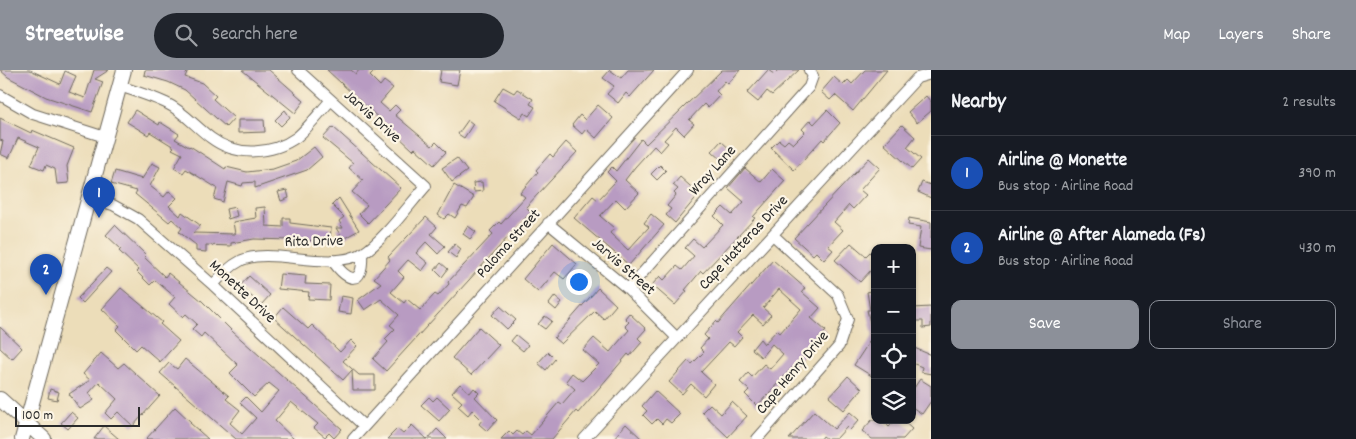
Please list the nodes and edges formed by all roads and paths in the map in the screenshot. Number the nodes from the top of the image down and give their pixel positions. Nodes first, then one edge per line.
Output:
1 (124, 70) edge
2 (298, 70) edge
3 (688, 70) edge
4 (809, 70) edge
5 (931, 74) edge
6 (119, 86) junction
7 (0, 95) edge
8 (331, 100) junction
9 (105, 137) junction
10 (426, 186) joint
11 (88, 198) junction
12 (548, 223) junction
13 (773, 235) junction
14 (362, 253) junction
15 (332, 260) junction
16 (213, 285) junction
17 (628, 289) junction
18 (676, 337) junction
19 (0, 399) edge
20 (26, 423) junction
21 (364, 426) junction
22 (22, 439) edge
23 (44, 439) edge
24 (353, 439) edge
25 (584, 439) edge
26 (757, 439) edge

1 - 6 main road
2 - 8 street, Jarvis Drive
3 - 12 street, Paloma Street
4 - 17 street, Wray Lane
5 - 13 street, Cape Hatteras Drive
6 - 8 street
6 - 9 main road
7 - 9 street
8 - 10 street, Jarvis Drive
9 - 11 main road
10 - 14 street, Rita Drive
11 - 16 street, Monette Drive
11 - 20 main road
12 - 17 street, Jarvis Street
12 - 21 street, Paloma Street
13 - 18 street, Cape Hatteras Drive
13 - 26 street, Cape Henry Drive
14 - 15 street, Rita Drive
14 - 15 street
15 - 16 street, Rita Drive
16 - 21 street, Monette Drive
17 - 18 street, Jarvis Street
18 - 25 street, Cape Hatteras Drive
19 - 20 main road
20 - 22 main road
20 - 23 main road
21 - 24 street, Paloma Street

